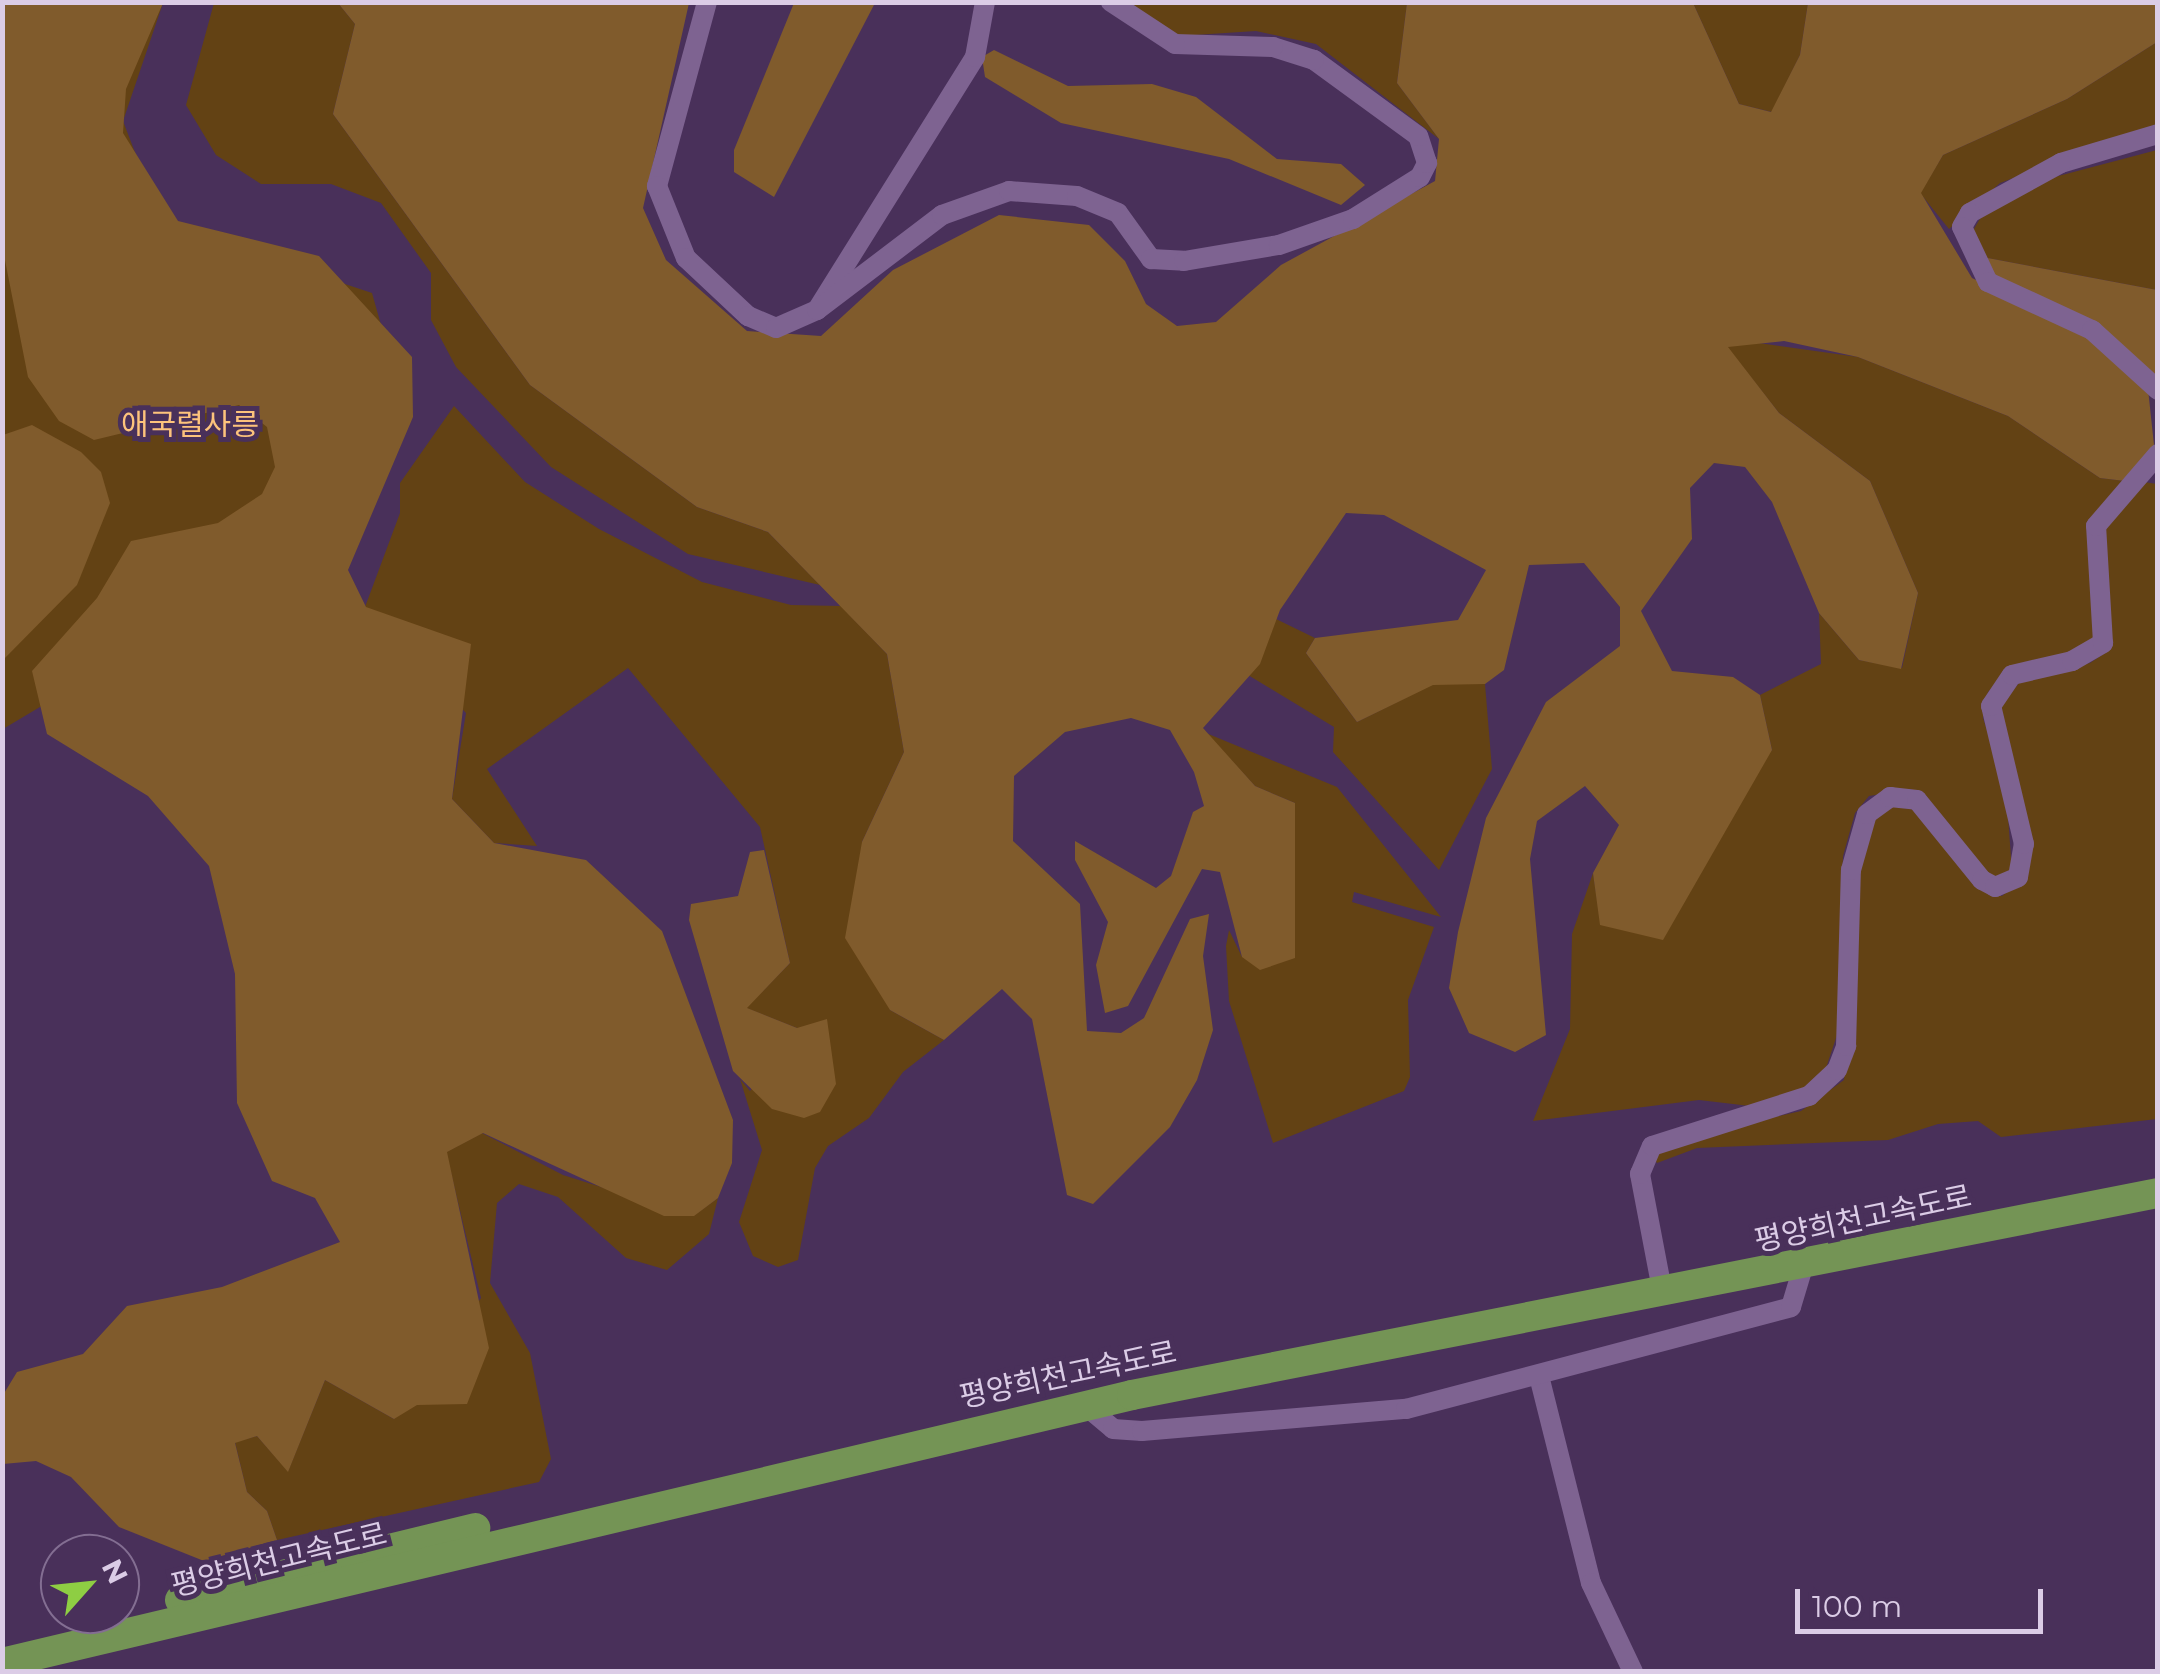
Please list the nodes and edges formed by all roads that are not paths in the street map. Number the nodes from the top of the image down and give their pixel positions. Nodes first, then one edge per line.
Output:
1 (707, 2) edge
2 (986, 2) edge
3 (1111, 2) edge
4 (2158, 134) edge
5 (817, 310) junction
6 (2158, 390) edge
7 (2158, 454) edge
8 (2158, 1181) edge
9 (2158, 1193) edge
10 (1803, 1267) junction
11 (1660, 1279) junction
12 (1540, 1376) junction
13 (1086, 1406) junction
14 (2, 1646) edge
15 (2, 1663) edge
16 (1634, 1672) edge

1 - 5 street
2 - 5 street
3 - 5 street
4 - 6 street
7 - 11 street
8 - 11 highway, 평양희천고속도로
9 - 10 highway, 평양희천고속도로
10 - 12 street
10 - 13 highway, 평양희천고속도로
11 - 14 highway, 평양희천고속도로
12 - 13 street
12 - 16 street
13 - 15 highway, 평양희천고속도로

